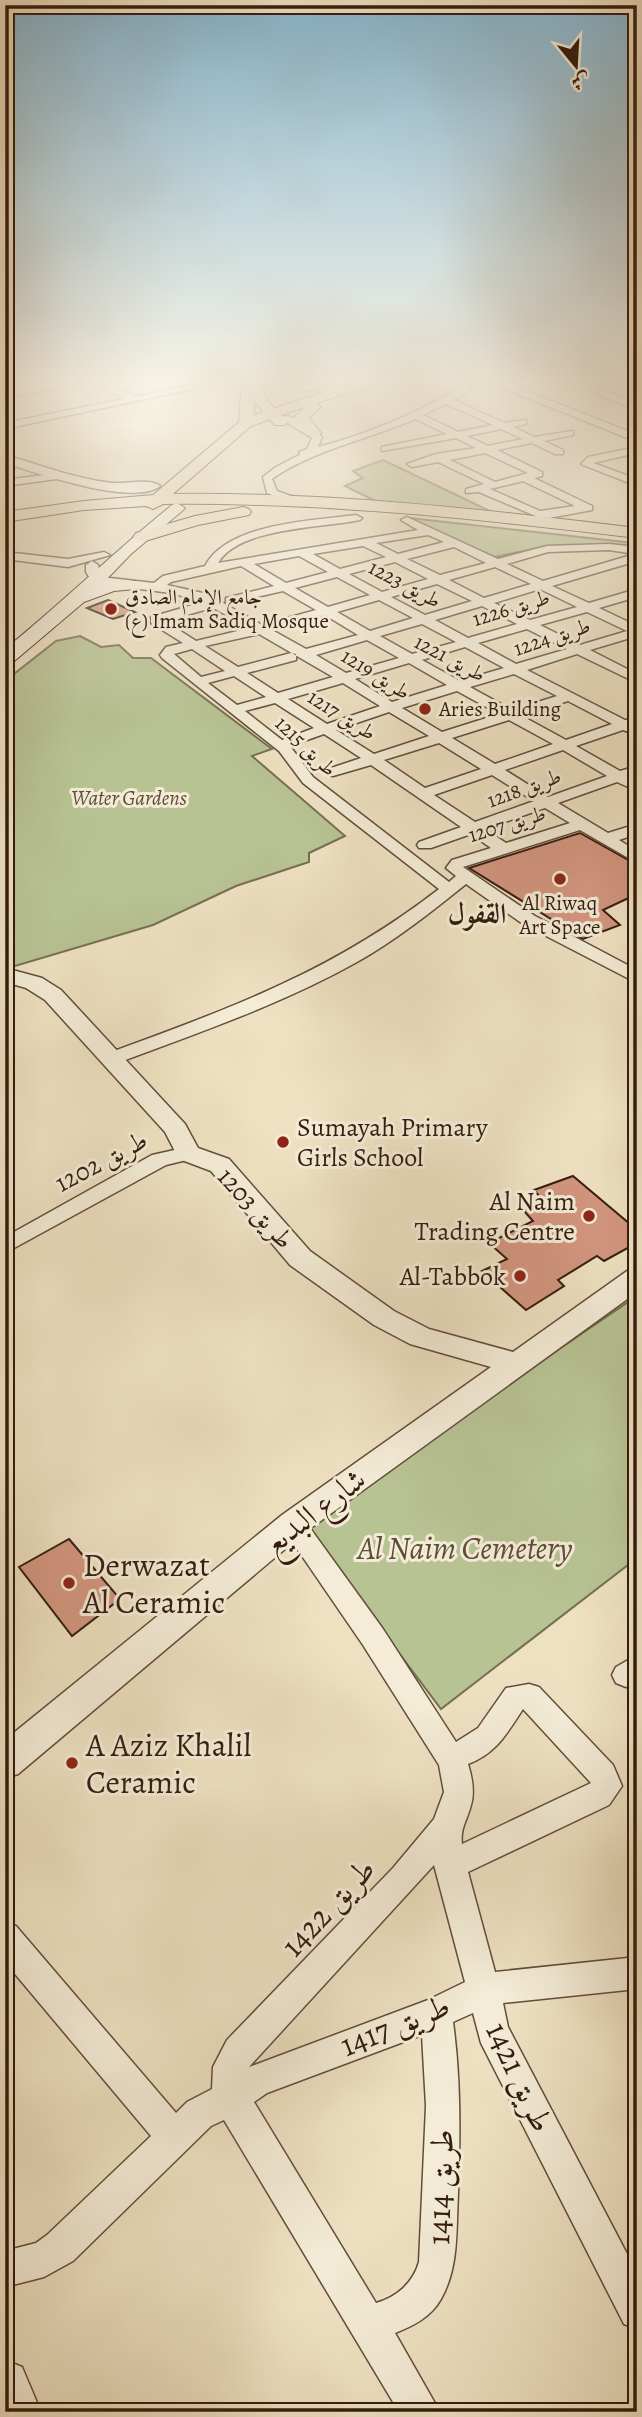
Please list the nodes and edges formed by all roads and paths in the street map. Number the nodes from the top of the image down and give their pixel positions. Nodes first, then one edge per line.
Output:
1 (164, 492) edge
2 (272, 492) edge
3 (481, 492) edge
4 (555, 492) edge
5 (179, 493) junction
6 (568, 498) junction
7 (291, 501) junction
8 (548, 502) dead end
9 (344, 504) junction
10 (584, 506) junction
11 (272, 508) junction
12 (597, 513) dead end
13 (5, 517) edge
14 (356, 518) dead end
15 (100, 520) dead end
16 (407, 520) dead end
17 (31, 521) junction
18 (5, 524) edge
19 (292, 527) junction
20 (430, 531) junction
21 (637, 533) edge
22 (142, 537) junction
23 (637, 541) edge
24 (366, 543) junction
25 (455, 543) junction
26 (320, 549) junction
27 (547, 549) junction
28 (125, 551) junction
29 (637, 551) edge
30 (302, 553) junction
31 (5, 555) edge
32 (637, 557) edge
33 (396, 558) junction
34 (497, 562) junction
35 (244, 563) junction
36 (101, 567) junction
37 (209, 569) junction
38 (592, 570) junction
39 (339, 573) junction
40 (438, 579) junction
41 (542, 583) junction
42 (130, 585) junction
43 (284, 587) junction
44 (628, 587) edge
45 (157, 588) junction
46 (380, 596) junction
47 (77, 599) junction
48 (482, 602) junction
49 (224, 603) junction
50 (589, 607) junction
51 (325, 611) junction
52 (424, 618) junction
53 (526, 625) junction
54 (261, 628) junction
55 (637, 631) edge
56 (365, 635) junction
57 (469, 643) junction
58 (5, 644) edge
59 (199, 646) junction
60 (577, 651) junction
61 (305, 654) junction
62 (291, 657) dead end
63 (5, 659) edge
64 (409, 660) junction
65 (517, 670) junction
66 (237, 671) junction
67 (634, 676) edge
68 (343, 679) junction
69 (198, 682) junction
70 (462, 687) junction
71 (570, 696) junction
72 (276, 698) junction
73 (389, 707) junction
74 (235, 710) junction
75 (510, 715) junction
76 (633, 725) edge
77 (321, 729) junction
78 (439, 737) junction
79 (561, 744) junction
80 (280, 745) junction
81 (372, 760) junction
82 (493, 768) junction
83 (637, 770) edge
84 (332, 772) dead end
85 (618, 776) junction
86 (637, 788) edge
87 (422, 794) junction
88 (547, 802) junction
89 (580, 825) junction
90 (473, 828) junction
91 (637, 829) edge
92 (606, 839) junction
93 (425, 845) dead end
94 (504, 849) junction
95 (637, 858) edge
96 (465, 877) junction
97 (449, 889) junction
98 (5, 975) edge
99 (637, 978) edge
100 (113, 1058) junction
101 (188, 1153) junction
102 (5, 1246) edge
103 (637, 1278) edge
104 (514, 1363) junction
105 (293, 1524) junction
106 (449, 1756) junction
107 (5, 1762) edge
108 (445, 1829) junction
109 (449, 1866) junction
110 (5, 1937) edge
111 (637, 1973) edge
112 (485, 1989) junction
113 (436, 2014) junction
114 (229, 2099) junction
115 (174, 2137) junction
116 (5, 2269) edge
117 (637, 2311) edge
118 (369, 2323) junction
119 (5, 2384) edge
120 (17, 2412) edge
121 (421, 2412) edge

1 - 5 street
2 - 7 street
3 - 10 street
4 - 6 street
5 - 7 main road
5 - 7 main road
5 - 9 main road
5 - 11 main road
5 - 13 main road
5 - 17 main road
5 - 18 main road
5 - 22 main road
5 - 28 main road
5 - 36 main road
6 - 8 street
6 - 10 street
7 - 9 main road
9 - 21 main road
10 - 12 street
11 - 22 main road
11 - 23 main road
14 - 19 street
15 - 17 main road
16 - 20 street
17 - 18 main road
19 - 26 street
19 - 37 street
20 - 24 street
20 - 25 street
22 - 28 main road
24 - 26 street
24 - 33 street
25 - 33 street
25 - 34 street
26 - 30 street
27 - 29 street
27 - 34 street
27 - 38 street
28 - 36 main road
30 - 35 street
30 - 39 street, طريق 1223
31 - 36 street
32 - 38 street
33 - 39 street
33 - 40 street
34 - 40 street
34 - 41 street
35 - 37 street
35 - 43 street, طريق 1221
36 - 42 street, طريق 1219
36 - 45 street, طريق 1219
36 - 47 main road
36 - 58 main road
37 - 45 street
38 - 41 street
38 - 44 street
39 - 43 street
39 - 46 street, طريق 1223
40 - 46 street
40 - 48 street
41 - 48 street
41 - 50 street
42 - 45 street, طريق 1219
42 - 47 main road
43 - 49 street
43 - 51 street, طريق 1221
44 - 50 street, طريق 1226
45 - 49 street, طريق 1219
46 - 51 street
46 - 52 street, طريق 1223
47 - 63 main road
48 - 52 street
48 - 53 street
49 - 54 street, طريق 1219
49 - 59 street, طريق 1217
50 - 53 street, طريق 1226
50 - 55 street
51 - 54 street
51 - 56 street, طريق 1221
52 - 56 street
52 - 57 street, طريق 1223
53 - 57 street, طريق 1226
53 - 60 street
54 - 59 street
54 - 61 street, طريق 1219
55 - 60 street, طريق 1224
56 - 61 street
56 - 64 street, طريق 1221
57 - 64 street, طريق 1226
57 - 65 street, طريق 1223
59 - 66 street, طريق 1217
59 - 69 street, طريق 1215
60 - 65 street, طريق 1224
60 - 67 street
61 - 68 street, طريق 1219
62 - 66 street
64 - 68 street, طريق 1226
64 - 70 street, طريق 1221
65 - 70 street, طريق 1224
65 - 71 street, طريق 1223
66 - 69 street
66 - 72 street, طريق 1217
68 - 72 street, طريق 1226
68 - 73 street, طريق 1219
69 - 74 street, طريق 1215
70 - 73 street, طريق 1224
70 - 75 street, طريق 1221
71 - 75 street
71 - 76 street, طريق 1223
72 - 74 street, طريق 1226
72 - 77 street, طريق 1217
73 - 77 street, طريق 1224
73 - 78 street, طريق 1219
74 - 80 street, طريق 1215
75 - 78 street
75 - 79 street, طريق 1221
76 - 79 street
77 - 80 street, طريق 1224
77 - 81 street, طريق 1217
78 - 81 street
78 - 82 street, طريق 1219
79 - 82 street
79 - 85 street, طريق 1221
80 - 97 street, طريق 1215
81 - 84 street
81 - 87 street, طريق 1217
82 - 87 street
82 - 88 street, طريق 1219
83 - 85 street, طريق 1218
85 - 86 street, طريق 1221
85 - 88 street, طريق 1218
87 - 90 street, طريق 1217
88 - 89 street, طريق 1219
88 - 90 street, طريق 1218
89 - 92 street, طريق 1219
89 - 94 street, طريق 1207
90 - 93 street, طريق 1218
90 - 94 street, طريق 1217
91 - 92 street
92 - 95 street, طريق 1219
94 - 96 street, طريق 1207
96 - 97 street
96 - 99 street, طريق 1207
97 - 100 street
98 - 100 street, طريق 1203
100 - 101 street, طريق 1203
101 - 102 street, طريق 1202
101 - 104 street, طريق 1203
103 - 104 street, شارع البديع
104 - 105 street, شارع البديع
105 - 106 street, طريق 1422
105 - 107 street, شارع البديع
106 - 108 street, طريق 1422
106 - 109 street
108 - 109 street, طريق 1421
108 - 114 street, طريق 1422
109 - 112 street, طريق 1421
110 - 115 street
111 - 112 street, طريق 1417
112 - 113 street, طريق 1417
112 - 117 street, طريق 1421
113 - 114 street, طريق 1417
113 - 118 street, طريق 1414
114 - 115 street, طريق 1417
114 - 118 street
115 - 116 street, طريق 1417
118 - 121 street
119 - 120 street

